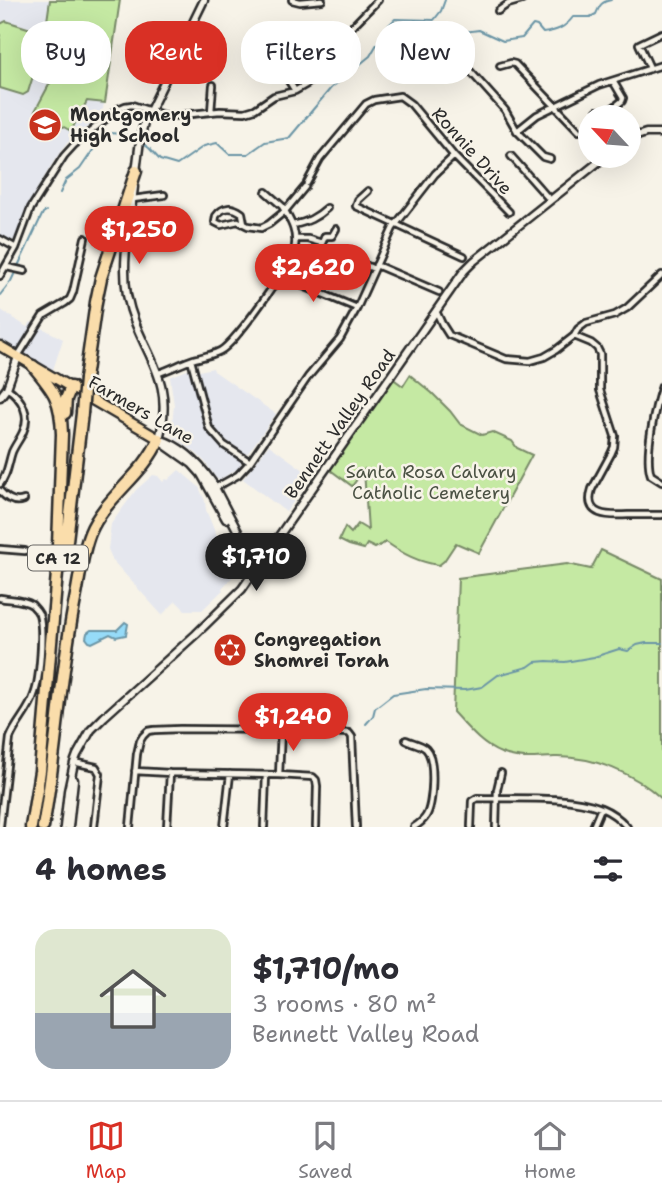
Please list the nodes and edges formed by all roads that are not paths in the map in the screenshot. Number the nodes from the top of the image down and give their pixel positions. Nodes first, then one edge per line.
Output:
1 (204, 0) edge
2 (292, 0) edge
3 (321, 0) edge
4 (378, 0) edge
5 (522, 0) edge
6 (508, 2) edge
7 (498, 11) dead end
8 (662, 33) edge
9 (662, 65) edge
10 (500, 66) dead end
11 (650, 68) junction
12 (475, 77) edge
13 (612, 81) junction
14 (291, 84) edge
15 (213, 85) dead end
16 (295, 91) junction
17 (617, 105) edge
18 (556, 106) junction
19 (150, 111) junction
20 (211, 112) junction
21 (578, 130) edge
22 (517, 131) junction
23 (662, 133) edge
24 (641, 135) edge
25 (454, 156) junction
26 (511, 156) dead end
27 (550, 159) dead end
28 (591, 168) edge
29 (136, 171) junction
30 (368, 191) dead end
31 (266, 192) dead end
32 (164, 195) dead end
33 (133, 199) junction
34 (550, 200) junction
35 (327, 208) dead end
36 (285, 211) junction
37 (509, 212) dead end
38 (244, 223) junction
39 (395, 224) junction
40 (293, 225) junction
41 (336, 229) dead end
42 (0, 239) edge
43 (85, 239) dead end
44 (296, 239) junction
45 (16, 248) junction
46 (339, 253) dead end
47 (464, 256) dead end
48 (7, 267) junction
49 (375, 267) junction
50 (23, 271) dead end
51 (662, 275) edge
52 (0, 276) edge
53 (279, 276) junction
54 (439, 292) dead end
55 (356, 309) junction
56 (436, 310) junction
57 (574, 336) junction
58 (0, 346) edge
59 (18, 357) junction
60 (191, 360) junction
61 (33, 366) junction
62 (159, 373) junction
63 (662, 386) edge
64 (71, 387) junction
65 (7, 388) junction
66 (0, 397) edge
67 (62, 434) junction
68 (159, 439) junction
69 (250, 462) junction
70 (662, 482) edge
71 (0, 484) edge
72 (215, 488) junction
73 (0, 491) edge
74 (24, 500) dead end
75 (662, 515) edge
76 (278, 538) junction
77 (241, 539) junction
78 (0, 549) edge
79 (25, 551) dead end
80 (257, 568) junction
81 (0, 598) edge
82 (48, 681) junction
83 (281, 730) junction
84 (406, 740) dead end
85 (80, 751) junction
86 (78, 763) junction
87 (135, 771) junction
88 (170, 773) junction
89 (501, 773) dead end
90 (230, 774) junction
91 (266, 775) junction
92 (279, 775) junction
93 (497, 798) junction
94 (601, 808) junction
95 (0, 826) edge
96 (29, 827) edge
97 (44, 827) edge
98 (64, 827) edge
99 (69, 827) edge
100 (94, 827) edge
101 (130, 827) edge
102 (167, 827) edge
103 (224, 827) edge
104 (264, 827) edge
105 (316, 827) edge
106 (356, 827) edge
107 (414, 827) edge
108 (471, 827) edge
109 (496, 827) edge
110 (593, 827) edge
111 (627, 827) edge

1 - 19 street
2 - 3 street
4 - 16 street
5 - 6 street
6 - 7 street
8 - 11 street
9 - 11 street
10 - 18 street
11 - 13 street
12 - 22 street
13 - 17 street
13 - 18 street
14 - 16 street
15 - 20 street
16 - 20 street
18 - 21 street
18 - 22 street
19 - 20 street
19 - 29 street
19 - 45 street
22 - 27 street
23 - 24 street
25 - 36 street, Ronnie Drive
25 - 37 street, Ronnie Drive
25 - 39 street
26 - 34 street
28 - 34 street, Bennett Valley Road
29 - 33 street
29 - 82 highway, bridge
30 - 39 street
31 - 36 street
32 - 33 street
33 - 62 street
34 - 56 street, Bennett Valley Road
35 - 40 street
36 - 38 street
36 - 40 street
38 - 38 street
39 - 47 street
39 - 49 street
40 - 44 street
41 - 44 street
42 - 45 street
43 - 59 street
44 - 53 street
45 - 48 street
46 - 49 street
48 - 50 street
48 - 52 street
49 - 54 street
49 - 55 street
51 - 57 street
53 - 55 street
53 - 60 street
55 - 69 street
56 - 57 street
56 - 76 street, Bennett Valley Road
57 - 75 street
58 - 59 main road, Farmers Lane / CA 12
59 - 61 main road, Farmers Lane / CA 12
59 - 65 street
60 - 62 street
60 - 69 street
61 - 64 main road, Farmers Lane / CA 12
61 - 67 highway, CA 12
62 - 68 street
63 - 70 street
64 - 67 highway
64 - 68 main road, Farmers Lane / CA 12
65 - 66 street
65 - 71 street
67 - 82 highway, CA 12
68 - 72 street, Farmers Lane
68 - 80 street
68 - 97 highway, CA 12
69 - 72 street
72 - 77 street, Farmers Lane
73 - 74 street
76 - 77 street
76 - 80 street, Bennett Valley Road
77 - 80 street, Farmers Lane
78 - 79 street
80 - 85 street, Bennett Valley Road
81 - 95 street
82 - 96 highway, CA 12
83 - 87 street
83 - 92 street
83 - 106 street
84 - 107 street
85 - 86 street, Bennett Valley Road
85 - 98 street, Bennett Valley Road
86 - 99 street, Bennett Valley Road
86 - 100 street
87 - 88 street
87 - 101 street
88 - 90 street
88 - 102 street
89 - 93 street
90 - 91 street
90 - 103 street
91 - 92 street
91 - 104 street
92 - 105 street
93 - 94 street
93 - 108 street
93 - 109 street
94 - 110 street
94 - 111 street

